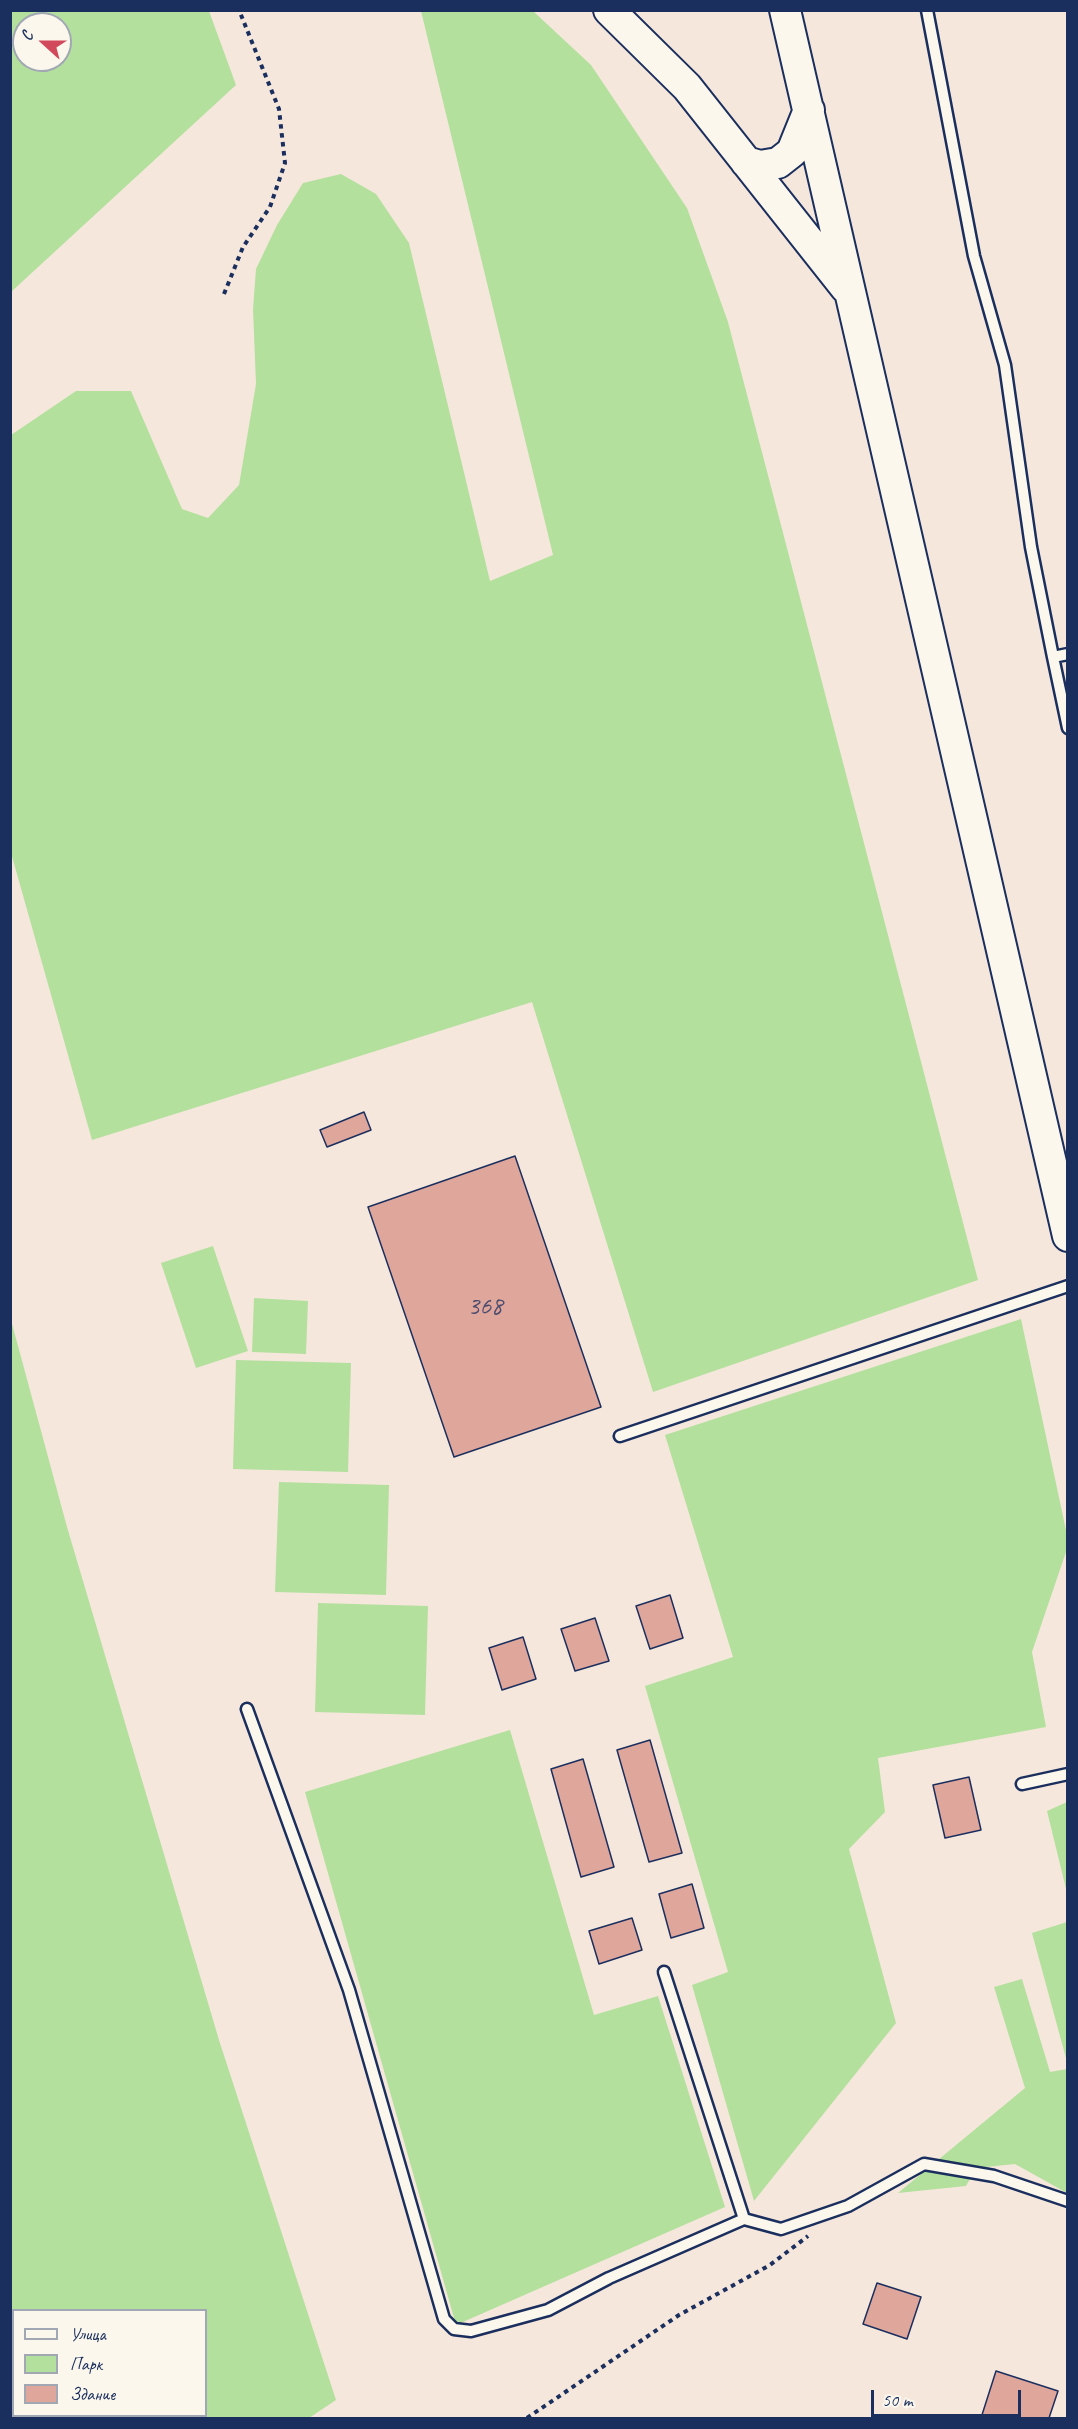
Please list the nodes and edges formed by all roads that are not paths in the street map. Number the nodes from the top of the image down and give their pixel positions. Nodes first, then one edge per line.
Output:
1 (609, 10) edge
2 (786, 10) edge
3 (927, 10) edge
4 (809, 110) junction
5 (746, 162) junction
6 (852, 295) junction
7 (1068, 654) edge
8 (1053, 657) junction
9 (1068, 728) edge
10 (1068, 1236) edge
11 (1068, 1286) edge
12 (620, 1436) dead end
13 (247, 1709) dead end
14 (1068, 1774) edge
15 (1022, 1784) dead end
16 (664, 1972) dead end
17 (1068, 2201) edge
18 (744, 2219) junction

1 - 5 main road
2 - 4 main road
3 - 8 lane
4 - 5 main road
4 - 6 main road
5 - 6 main road
6 - 10 main road
7 - 8 lane
8 - 9 lane
11 - 12 lane
13 - 18 lane
14 - 15 lane
16 - 18 lane
17 - 18 lane

